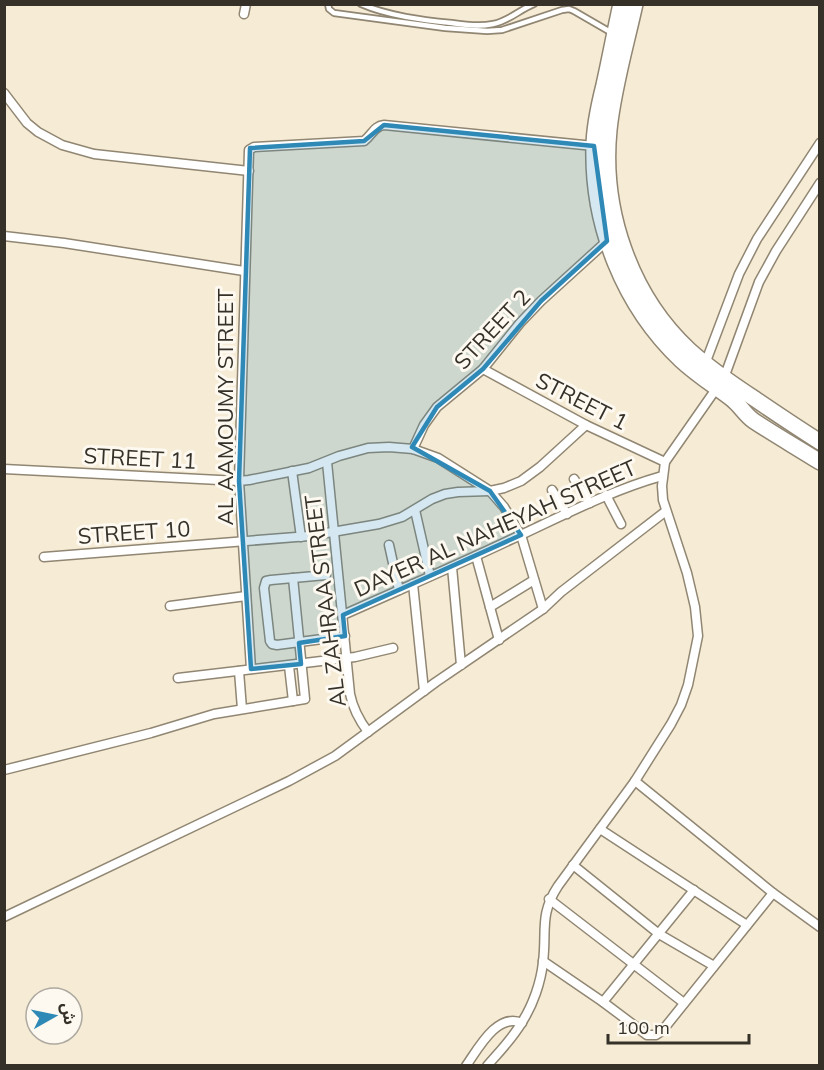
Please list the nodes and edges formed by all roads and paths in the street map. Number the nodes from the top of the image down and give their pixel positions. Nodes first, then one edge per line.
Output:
1 (328, 4) edge
2 (361, 4) edge
3 (534, 4) edge
4 (621, 4) edge
5 (635, 4) edge
6 (528, 6) edge
7 (560, 7) edge
8 (526, 22) junction
9 (614, 35) junction
10 (4, 93) edge
11 (819, 143) edge
12 (594, 146) junction
13 (249, 171) junction
14 (819, 183) edge
15 (4, 236) edge
16 (607, 241) junction
17 (244, 271) junction
18 (705, 364) junction
19 (483, 369) junction
20 (720, 383) junction
21 (734, 400) junction
22 (586, 425) junction
23 (817, 442) edge
24 (413, 449) junction
25 (819, 454) edge
26 (327, 462) junction
27 (665, 462) junction
28 (819, 462) edge
29 (4, 469) edge
30 (292, 471) junction
31 (662, 476) junction
32 (574, 479) dead end
33 (239, 481) junction
34 (552, 490) dead end
35 (490, 491) junction
36 (606, 495) junction
37 (590, 503) junction
38 (416, 510) junction
39 (666, 511) junction
40 (567, 514) junction
41 (621, 524) dead end
42 (334, 533) junction
43 (521, 535) junction
44 (301, 537) junction
45 (243, 542) junction
46 (389, 545) dead end
47 (476, 556) junction
48 (44, 557) dead end
49 (452, 567) junction
50 (326, 575) dead end
51 (430, 576) junction
52 (293, 578) junction
53 (534, 580) junction
54 (413, 584) junction
55 (399, 590) junction
56 (246, 596) junction
57 (170, 606) dead end
58 (490, 607) junction
59 (543, 609) junction
60 (343, 615) junction
61 (345, 636) junction
62 (499, 640) junction
63 (299, 643) junction
64 (393, 648) dead end
65 (347, 658) junction
66 (301, 664) junction
67 (461, 665) junction
68 (289, 666) junction
69 (251, 669) junction
70 (239, 671) junction
71 (178, 678) dead end
72 (424, 691) junction
73 (293, 701) junction
74 (242, 709) junction
75 (368, 732) junction
76 (4, 770) edge
77 (634, 781) junction
78 (600, 830) junction
79 (573, 865) junction
80 (694, 890) junction
81 (773, 893) junction
82 (549, 900) junction
83 (4, 917) edge
84 (747, 925) junction
85 (819, 927) edge
86 (658, 934) junction
87 (543, 961) junction
88 (634, 964) junction
89 (714, 966) junction
90 (603, 1002) junction
91 (684, 1003) junction
92 (522, 1023) junction
93 (466, 1065) edge
94 (488, 1065) edge

1 - 8 lane
2 - 6 lane
3 - 6 lane
4 - 9 highway
5 - 18 highway
6 - 8 lane
7 - 8 lane
7 - 9 lane
9 - 12 highway
10 - 13 street
11 - 18 street
12 - 13 street, AL AAMOUMY STREET
12 - 16 highway
13 - 17 street, AL AAMOUMY STREET
14 - 20 street
15 - 17 street
16 - 19 street, STREET 2
16 - 20 highway
17 - 33 street, AL AAMOUMY STREET
18 - 20 highway
19 - 22 street, STREET 1
19 - 24 street, STREET 2
20 - 21 highway
20 - 23 highway
20 - 27 street
21 - 25 highway
21 - 28 highway
22 - 27 street, STREET 1
22 - 35 street, STREET 10
24 - 26 street, STREET 11
24 - 35 street, STREET 11
26 - 30 street, STREET 11
26 - 42 street, AL ZAHRAA STREET
27 - 31 street
29 - 33 street, STREET 11
30 - 33 street, STREET 11
30 - 44 street
31 - 36 street, DAYER AL NAHEYAH STREET
31 - 39 street
32 - 37 street
33 - 45 street, AL AAMOUMY STREET
34 - 40 street
35 - 38 street, STREET 10
35 - 43 street, STREET 11
36 - 37 street, DAYER AL NAHEYAH STREET
36 - 41 street
37 - 40 street, DAYER AL NAHEYAH STREET
38 - 42 street, STREET 10
38 - 51 street
39 - 59 street
39 - 77 street
40 - 43 street, DAYER AL NAHEYAH STREET
42 - 44 street, STREET 10
42 - 60 street, AL ZAHRAA STREET
43 - 47 street, DAYER AL NAHEYAH STREET
43 - 53 street, STREET 11
44 - 45 street, STREET 10
45 - 48 street, STREET 10
45 - 56 street, AL AAMOUMY STREET
46 - 55 street
47 - 49 street, DAYER AL NAHEYAH STREET
47 - 58 street
49 - 51 street, DAYER AL NAHEYAH STREET
49 - 67 street
50 - 52 street
51 - 54 street, DAYER AL NAHEYAH STREET
52 - 63 street
52 - 63 street
53 - 58 street
53 - 59 street, STREET 11
54 - 55 street, DAYER AL NAHEYAH STREET
54 - 72 street
55 - 60 street, DAYER AL NAHEYAH STREET
56 - 57 street
56 - 69 street, AL AAMOUMY STREET
58 - 62 street
59 - 62 street
60 - 61 street, AL ZAHRAA STREET
61 - 63 street
61 - 65 street, AL ZAHRAA STREET
62 - 67 street
63 - 66 street
64 - 65 street
65 - 66 street
65 - 75 street, AL ZAHRAA STREET
66 - 68 street
66 - 73 street
67 - 72 street
68 - 69 street
68 - 73 street
69 - 70 street
70 - 71 street
70 - 74 street
72 - 75 street
73 - 74 street
74 - 76 street
75 - 83 street
77 - 78 street
77 - 81 street
78 - 79 street
78 - 80 street
79 - 82 street
79 - 86 street
80 - 84 street
80 - 86 street
81 - 84 street
81 - 85 street
82 - 87 street
82 - 88 street
84 - 89 street
86 - 88 street
86 - 89 street
87 - 90 street
87 - 92 street
88 - 90 street
88 - 91 street
89 - 91 street
90 - 91 street
92 - 93 street
92 - 94 street

